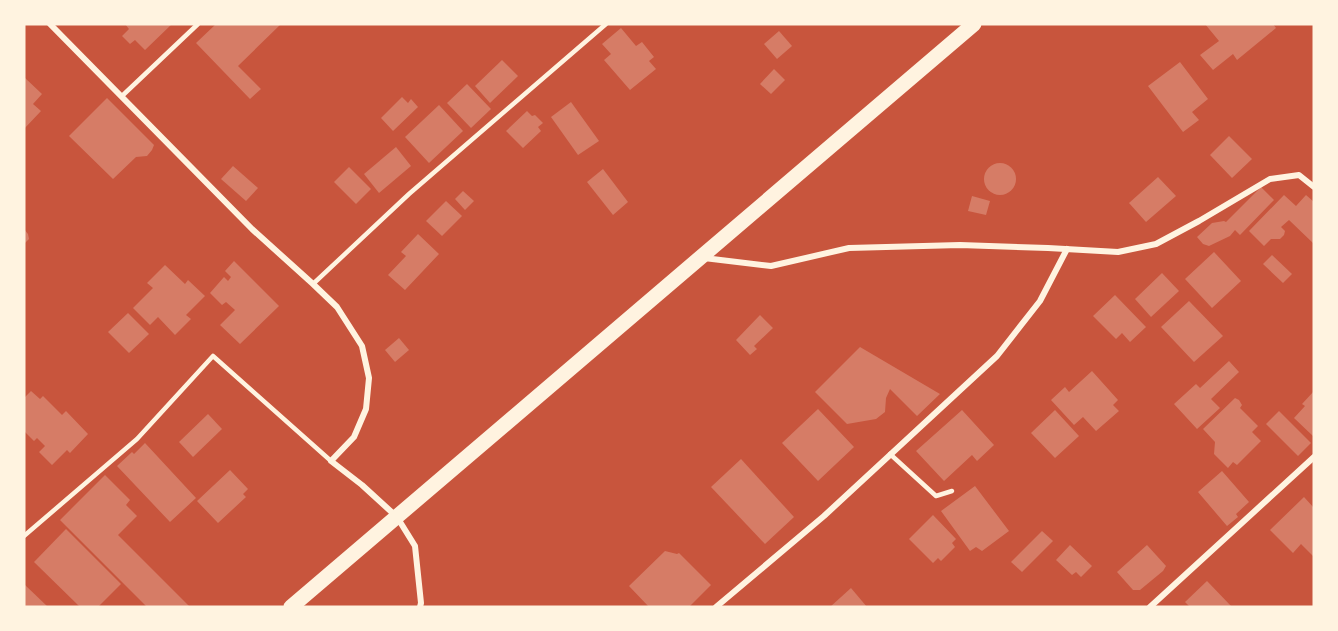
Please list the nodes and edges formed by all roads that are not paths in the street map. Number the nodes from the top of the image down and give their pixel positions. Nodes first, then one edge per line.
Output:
1 (50, 24) edge
2 (198, 24) edge
3 (606, 24) edge
4 (974, 24) edge
5 (122, 96) junction
6 (1314, 187) edge
7 (1067, 249) junction
8 (701, 257) junction
9 (314, 284) junction
10 (890, 454) junction
11 (1314, 457) edge
12 (331, 461) junction
13 (952, 491) dead end
14 (397, 517) junction
15 (24, 536) edge
16 (291, 607) edge
17 (420, 607) edge
18 (716, 607) edge
19 (1150, 607) edge

1 - 5 street
2 - 5 lane
3 - 9 lane
4 - 8 main road
5 - 9 street
6 - 7 street
7 - 8 street
7 - 10 street
8 - 14 main road
9 - 12 street
10 - 13 lane
10 - 18 street
11 - 19 street
12 - 14 street
12 - 15 lane
14 - 16 main road
14 - 17 street

